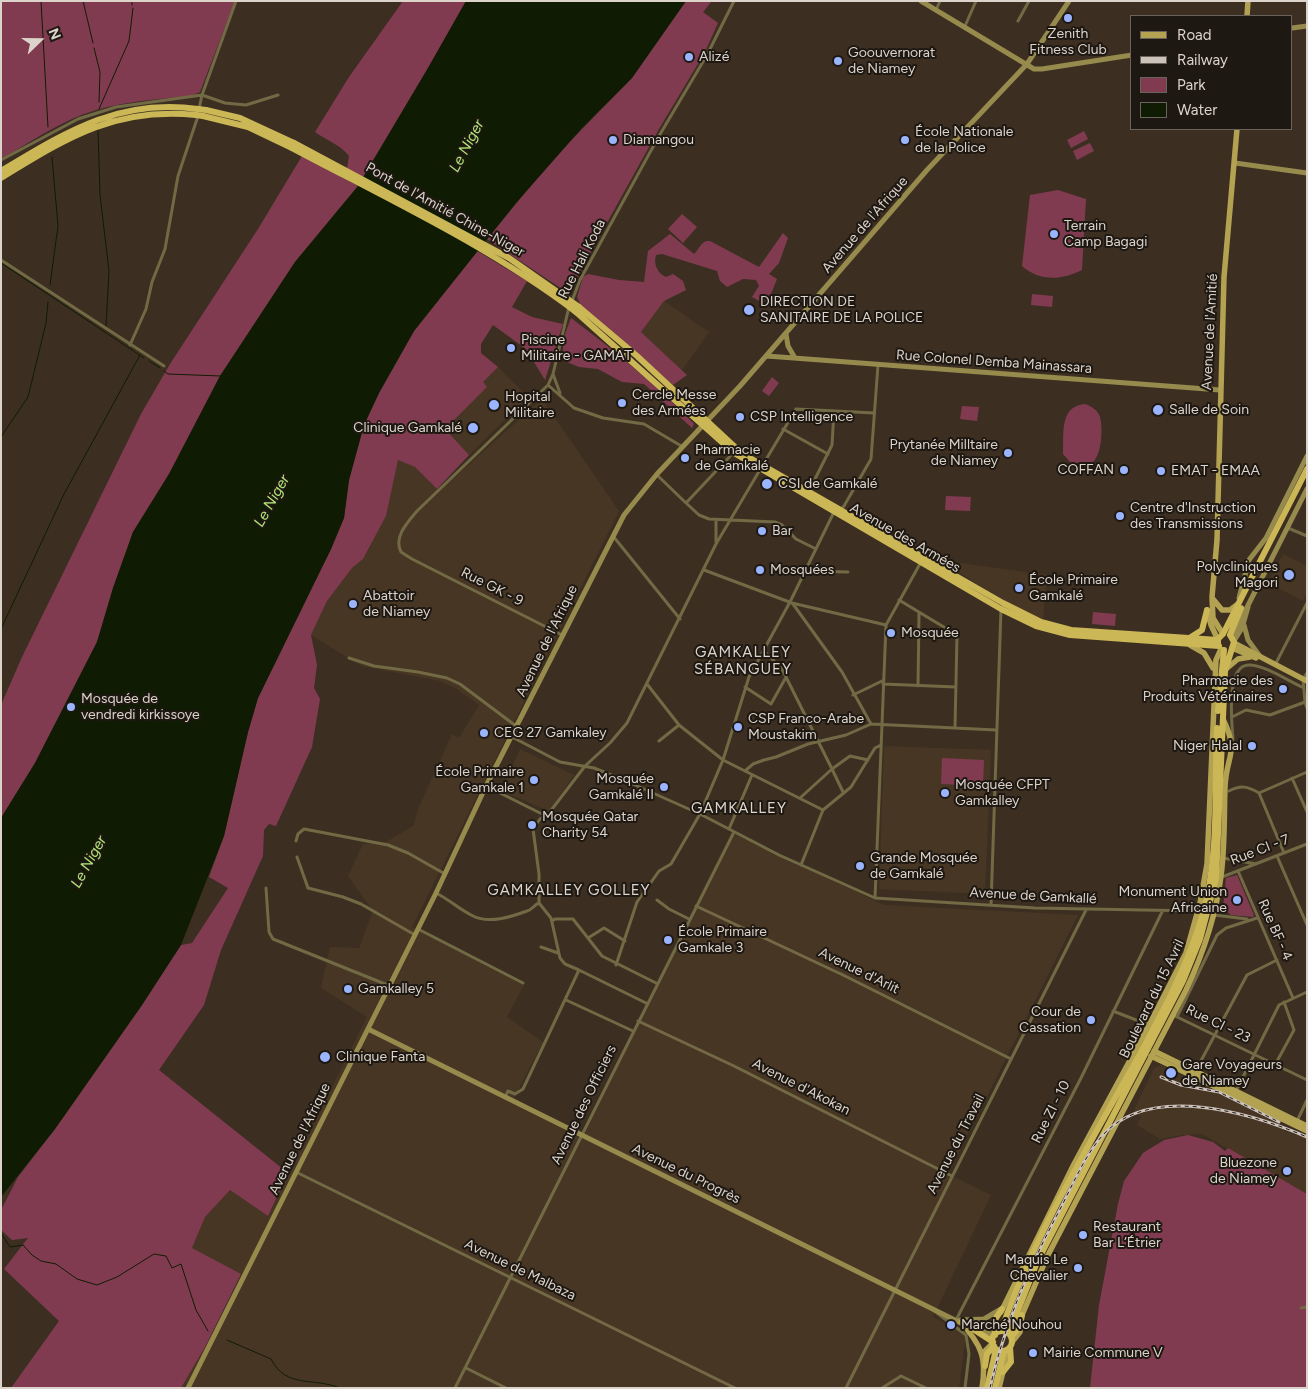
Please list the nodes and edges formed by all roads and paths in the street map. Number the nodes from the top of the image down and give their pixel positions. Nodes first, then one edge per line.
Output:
1 (236, 1) edge
2 (734, 1) edge
3 (921, 1) edge
4 (940, 1) edge
5 (976, 1) edge
6 (1029, 1) edge
7 (1069, 1) edge
8 (1248, 1) edge
9 (936, 10) junction
10 (1247, 15) edge
11 (1018, 21) dead end
12 (964, 26) junction
13 (1307, 26) edge
14 (1293, 28) edge
15 (1130, 55) edge
16 (1027, 64) junction
17 (202, 95) junction
18 (278, 95) dead end
19 (1237, 130) edge
20 (46, 147) junction
21 (1, 160) edge
22 (1235, 163) junction
23 (1, 171) edge
24 (1307, 172) edge
25 (1, 178) edge
26 (1, 260) edge
27 (577, 310) joint
28 (786, 333) junction
29 (777, 344) junction
30 (130, 345) junction
31 (767, 356) junction
32 (785, 358) junction
33 (795, 359) junction
34 (878, 365) junction
35 (164, 366) dead end
36 (553, 374) junction
37 (548, 385) junction
38 (1220, 390) junction
39 (560, 394) junction
40 (834, 410) junction
41 (874, 413) junction
42 (705, 423) junction
43 (783, 429) junction
44 (683, 447) junction
45 (736, 451) junction
46 (828, 454) junction
47 (1307, 456) edge
48 (763, 468) junction
49 (1307, 469) edge
50 (656, 474) junction
51 (1307, 477) edge
52 (1307, 490) edge
53 (807, 494) junction
54 (686, 504) junction
55 (837, 511) junction
56 (716, 520) junction
57 (730, 520) junction
58 (1287, 528) junction
59 (612, 534) junction
60 (1307, 536) edge
61 (716, 544) junction
62 (816, 549) junction
63 (401, 552) joint
64 (922, 560) junction
65 (704, 570) junction
66 (806, 571) junction
67 (848, 572) dead end
68 (1212, 597) junction
69 (899, 600) junction
70 (791, 603) junction
71 (1307, 603) edge
72 (1238, 604) junction
73 (1248, 604) junction
74 (1002, 606) junction
75 (1207, 610) junction
76 (919, 613) junction
77 (680, 620) junction
78 (1244, 622) junction
79 (1234, 623) junction
80 (886, 625) junction
81 (562, 635) junction
82 (1231, 640) junction
83 (1187, 641) junction
84 (1221, 646) junction
85 (764, 651) junction
86 (349, 658) dead end
87 (1259, 658) junction
88 (1274, 665) junction
89 (1213, 668) junction
90 (1225, 671) junction
91 (1307, 673) edge
92 (786, 679) junction
93 (1217, 680) junction
94 (1306, 681) edge
95 (883, 682) junction
96 (647, 684) junction
97 (918, 686) junction
98 (745, 687) junction
99 (956, 687) junction
100 (1304, 688) junction
101 (853, 695) junction
102 (1305, 700) edge
103 (1307, 708) edge
104 (1222, 717) junction
105 (1232, 717) junction
106 (871, 724) junction
107 (679, 725) junction
108 (882, 725) junction
109 (517, 727) junction
110 (955, 728) junction
111 (996, 730) junction
112 (512, 737) junction
113 (659, 741) dead end
114 (819, 742) junction
115 (1233, 744) junction
116 (882, 745) junction
117 (723, 760) junction
118 (868, 760) junction
119 (585, 766) junction
120 (832, 769) junction
121 (745, 771) junction
122 (1307, 772) edge
123 (752, 776) junction
124 (1292, 778) junction
125 (486, 786) junction
126 (1229, 791) dead end
127 (843, 792) junction
128 (1259, 793) junction
129 (800, 799) junction
130 (823, 810) junction
131 (1307, 812) edge
132 (700, 814) junction
133 (544, 816) junction
134 (729, 829) junction
135 (734, 832) junction
136 (296, 841) dead end
137 (1307, 844) edge
138 (1284, 853) junction
139 (1277, 856) junction
140 (297, 857) dead end
141 (1223, 858) junction
142 (1256, 864) junction
143 (800, 865) junction
144 (1238, 871) junction
145 (445, 874) junction
146 (1221, 877) junction
147 (266, 888) dead end
148 (436, 894) junction
149 (875, 898) junction
150 (657, 900) dead end
151 (540, 903) junction
152 (990, 905) junction
153 (696, 906) junction
154 (1086, 910) junction
155 (1198, 911) junction
156 (1162, 912) junction
157 (1214, 914) junction
158 (1257, 918) junction
159 (689, 919) junction
160 (552, 922) junction
161 (1307, 925) edge
162 (418, 930) junction
163 (415, 935) junction
164 (588, 938) junction
165 (625, 941) junction
166 (541, 947) dead end
167 (558, 953) junction
168 (1277, 960) junction
169 (616, 965) junction
170 (579, 970) junction
171 (523, 983) dead end
172 (656, 983) junction
173 (390, 986) junction
174 (1307, 992) edge
175 (1292, 998) junction
176 (566, 1000) junction
177 (1284, 1002) junction
178 (646, 1003) junction
179 (1113, 1011) junction
180 (1175, 1016) junction
181 (638, 1021) junction
182 (1149, 1025) junction
183 (368, 1029) junction
184 (633, 1031) junction
185 (1215, 1034) junction
186 (1160, 1040) junction
187 (1152, 1054) junction
188 (1253, 1054) junction
189 (1164, 1058) junction
190 (1011, 1059) junction
191 (1171, 1062) junction
192 (1275, 1065) junction
193 (1145, 1067) junction
194 (1195, 1072) junction
195 (1307, 1080) edge
196 (1236, 1091) junction
197 (505, 1097) junction
198 (1307, 1100) edge
199 (1296, 1121) junction
200 (1307, 1126) edge
201 (1307, 1131) edge
202 (582, 1136) junction
203 (296, 1172) junction
204 (952, 1176) junction
205 (510, 1278) junction
206 (896, 1290) junction
207 (929, 1306) junction
208 (1307, 1307) edge
209 (1002, 1308) junction
210 (1301, 1308) dead end
211 (1022, 1315) joint
212 (958, 1321) junction
213 (973, 1329) junction
214 (997, 1333) junction
215 (1009, 1343) junction
216 (994, 1345) junction
217 (984, 1359) junction
218 (985, 1366) junction
219 (466, 1368) junction
220 (1003, 1372) joint
221 (188, 1388) edge
222 (455, 1388) edge
223 (506, 1388) edge
224 (735, 1388) edge
225 (846, 1388) edge
226 (882, 1388) edge
227 (926, 1388) edge
228 (965, 1388) edge
229 (982, 1388) edge
230 (987, 1388) edge
231 (994, 1388) edge
232 (999, 1388) edge

1 - 17 street
2 - 36 street, Rue Hali Koda
3 - 9 main road
4 - 9 street
5 - 12 street
6 - 11 street
7 - 16 main road, Avenue de l'Afrique
8 - 10 main road
9 - 12 main road
12 - 16 main road
13 - 14 main road
15 - 16 main road
16 - 28 main road, Avenue de l'Afrique
17 - 18 street
17 - 21 street
17 - 30 street
19 - 22 main road, Avenue de l'Amitié
20 - 23 highway
20 - 25 highway
20 - 27 highway, Pont de l'Amitié Chine-Niger, bridge
22 - 24 main road
22 - 38 main road, Avenue de l'Amitié
26 - 30 street
27 - 42 highway, Avenue des Armées
28 - 29 main road, Avenue de l'Afrique
28 - 33 main road
29 - 31 main road, Avenue de l'Afrique
29 - 32 main road
30 - 35 street
31 - 32 main road, Rue Colonel Demba Mainassara
31 - 42 main road, Avenue de l'Afrique
32 - 33 main road, Rue Colonel Demba Mainassara
33 - 34 main road, Rue Colonel Demba Mainassara
34 - 38 main road, Rue Colonel Demba Mainassara
34 - 41 street
36 - 37 street, Rue Hali Koda
36 - 39 street
37 - 39 street
37 - 63 street, Rue Hali Koda
38 - 68 main road, Avenue de l'Amitié
39 - 44 street
40 - 41 street
40 - 43 street
40 - 46 street
41 - 55 street
42 - 44 main road, Avenue de l'Afrique
42 - 45 highway, Avenue des Armées
43 - 46 street
43 - 48 street
44 - 50 main road, Avenue de l'Afrique
45 - 48 highway, Avenue des Armées
45 - 54 street
46 - 53 street
47 - 72 main road
48 - 53 highway, Avenue des Armées
48 - 57 street
49 - 72 highway
50 - 54 street
50 - 59 main road, Avenue de l'Afrique
51 - 79 highway
52 - 58 main road
53 - 55 highway, Avenue des Armées
54 - 56 street
55 - 62 street
55 - 64 highway, Avenue des Armées
56 - 57 street
56 - 61 street
57 - 61 street
57 - 62 street
58 - 60 street
58 - 73 main road
59 - 77 street
59 - 81 main road, Avenue de l'Afrique
61 - 65 street
62 - 66 street
63 - 81 street, Rue GK - 9
64 - 69 street
64 - 74 highway, Avenue des Armées
65 - 70 street
65 - 77 street
66 - 67 street
66 - 70 street
68 - 72 main road
68 - 75 main road, Avenue de l'Amitié
68 - 82 main road, Avenue de l'Amitié
69 - 76 street
69 - 80 street
70 - 80 street
70 - 85 street
70 - 101 street
71 - 88 street
72 - 79 main road
72 - 82 highway
73 - 78 main road
73 - 82 main road
74 - 83 highway, Avenue des Armées
74 - 111 street
75 - 83 highway
75 - 84 main road
76 - 97 street
76 - 99 street
77 - 96 street
78 - 82 main road
78 - 87 main road
79 - 82 highway
80 - 95 street
81 - 109 main road, Avenue de l'Afrique
82 - 84 highway
82 - 84 highway, Avenue des Armées
82 - 87 main road
82 - 90 highway, Boulevard du 15 Avril
83 - 84 highway, Avenue des Armées
83 - 89 main road
84 - 89 main road, Boulevard du 15 Avril
84 - 93 highway, Boulevard du 15 Avril
85 - 92 street
85 - 98 street
86 - 109 street
87 - 88 main road
87 - 90 main road
88 - 94 main road
89 - 93 main road, Boulevard du 15 Avril
90 - 104 highway, Boulevard du 15 Avril
91 - 94 street
92 - 98 street
92 - 114 street
93 - 155 main road, Boulevard du 15 Avril
93 - 214 highway, Boulevard du 15 Avril
94 - 100 street
95 - 97 street
95 - 101 street
95 - 108 street
96 - 107 street
96 - 119 street
97 - 99 street
98 - 117 street
99 - 110 street
100 - 102 street
100 - 105 street
101 - 106 street
102 - 103 street
102 - 105 street
104 - 115 main road, Boulevard du 15 Avril
104 - 215 highway, Boulevard du 15 Avril
105 - 115 street
106 - 108 street
106 - 114 street
107 - 113 street
107 - 117 street
108 - 110 street
108 - 116 street
109 - 112 main road, Avenue de l'Afrique
110 - 111 street
111 - 152 street
112 - 119 street, Avenue de Gamkallé
112 - 125 main road, Avenue de l'Afrique
114 - 120 street
114 - 121 street
115 - 141 main road, Boulevard du 15 Avril
116 - 118 street
116 - 149 street
117 - 121 street
117 - 132 street
118 - 120 street
118 - 127 street
119 - 132 street, Avenue de Gamkallé
119 - 133 street
120 - 127 street
120 - 129 street
121 - 123 street
122 - 124 street
123 - 129 street
123 - 134 street
124 - 128 street
124 - 131 street
125 - 133 street
125 - 145 main road, Avenue de l'Afrique
126 - 128 street
127 - 130 street
128 - 138 street
129 - 130 street
130 - 143 street
132 - 134 street, Avenue de Gamkallé
132 - 165 street
133 - 151 street
134 - 135 street, Avenue de Gamkallé
135 - 143 street, Avenue de Gamkallé
135 - 153 street, Avenue des Officiers
136 - 145 street
137 - 138 street, Rue CI - 7
138 - 139 street, Rue CI - 7
139 - 142 street, Rue CI - 7
139 - 161 street
140 - 163 street
141 - 142 street
141 - 146 main road, Boulevard du 15 Avril
142 - 144 street, Rue CI - 7
143 - 149 street, Avenue de Gamkallé
144 - 146 street, Rue CI - 7
144 - 158 street, Rue BF - 4
145 - 148 main road, Avenue de l'Afrique
146 - 157 main road, Boulevard du 15 Avril
147 - 173 street
148 - 151 street
148 - 162 main road, Avenue de l'Afrique
149 - 152 street, Avenue de Gamkallé
150 - 159 street
151 - 160 street
152 - 154 street, Avenue de Gamkallé
153 - 159 street, Avenue des Officiers
153 - 190 street, Avenue d'Arlit
154 - 156 street, Avenue de Gamkallé
154 - 190 street, Avenue du Travail
155 - 156 street, Avenue de Gamkallé
155 - 182 main road, Boulevard du 15 Avril
156 - 179 street, Rue ZI - 10
157 - 158 street
157 - 180 main road, Boulevard du 15 Avril
158 - 168 street, Rue BF - 4
158 - 180 street
159 - 172 street, Avenue des Officiers
160 - 164 street
160 - 167 street
162 - 163 main road, Avenue de l'Afrique
162 - 171 street
163 - 173 main road, Avenue de l'Afrique
164 - 165 street
164 - 169 street
165 - 169 street
166 - 167 street
167 - 170 street
168 - 175 street, Rue BF - 4
168 - 185 street
169 - 172 street
170 - 176 street
170 - 178 street
172 - 178 street, Avenue des Officiers
173 - 183 main road, Avenue de l'Afrique
174 - 175 street
175 - 177 street
176 - 184 street
176 - 197 street
177 - 188 street
177 - 192 street
178 - 181 street, Avenue des Officiers
179 - 182 street
179 - 212 street, Rue ZI - 10
180 - 185 street, Rue CI - 23
180 - 186 main road, Boulevard du 15 Avril
181 - 184 street, Avenue des Officiers
181 - 204 street, Avenue d'Akokan
182 - 209 main road, Boulevard du 15 Avril
183 - 197 main road, Avenue du Progrès
183 - 203 main road, Avenue de l'Afrique
184 - 202 street, Avenue des Officiers
185 - 188 street, Rue CI - 23
185 - 194 street
186 - 187 main road, Boulevard du 15 Avril
186 - 189 main road
187 - 189 main road
187 - 193 main road, Boulevard du 15 Avril
188 - 192 street, Rue CI - 23
188 - 196 street
189 - 191 main road
189 - 193 main road
190 - 204 street, Avenue du Travail
191 - 194 main road
191 - 201 main road
192 - 195 street, Rue CI - 23
193 - 211 main road, Boulevard du 15 Avril
194 - 196 main road
196 - 199 main road
197 - 202 main road, Avenue du Progrès
198 - 199 street
199 - 200 main road
202 - 205 street, Avenue des Officiers
202 - 206 main road, Avenue du Progrès
203 - 205 street, Avenue de Malbaza
203 - 221 main road, Avenue de l'Afrique
204 - 206 street, Avenue du Travail
205 - 219 street, Avenue des Officiers
205 - 224 street, Avenue de Malbaza
206 - 207 main road, Avenue du Progrès
206 - 225 street, Avenue du Travail
207 - 212 main road, Avenue du Progrès
207 - 228 street
208 - 210 street
209 - 212 main road
209 - 214 highway
211 - 215 highway
212 - 213 main road, Avenue du Progrès
212 - 217 main road
213 - 214 main road, Avenue du Progrès
213 - 216 highway
214 - 215 highway
214 - 216 highway
215 - 216 highway
215 - 220 highway
215 - 231 highway, Boulevard du 15 Avril
216 - 217 main road
216 - 218 highway
216 - 230 highway
217 - 218 main road
218 - 229 main road
219 - 222 street, Avenue des Officiers
219 - 223 street
220 - 232 main road
226 - 227 street

